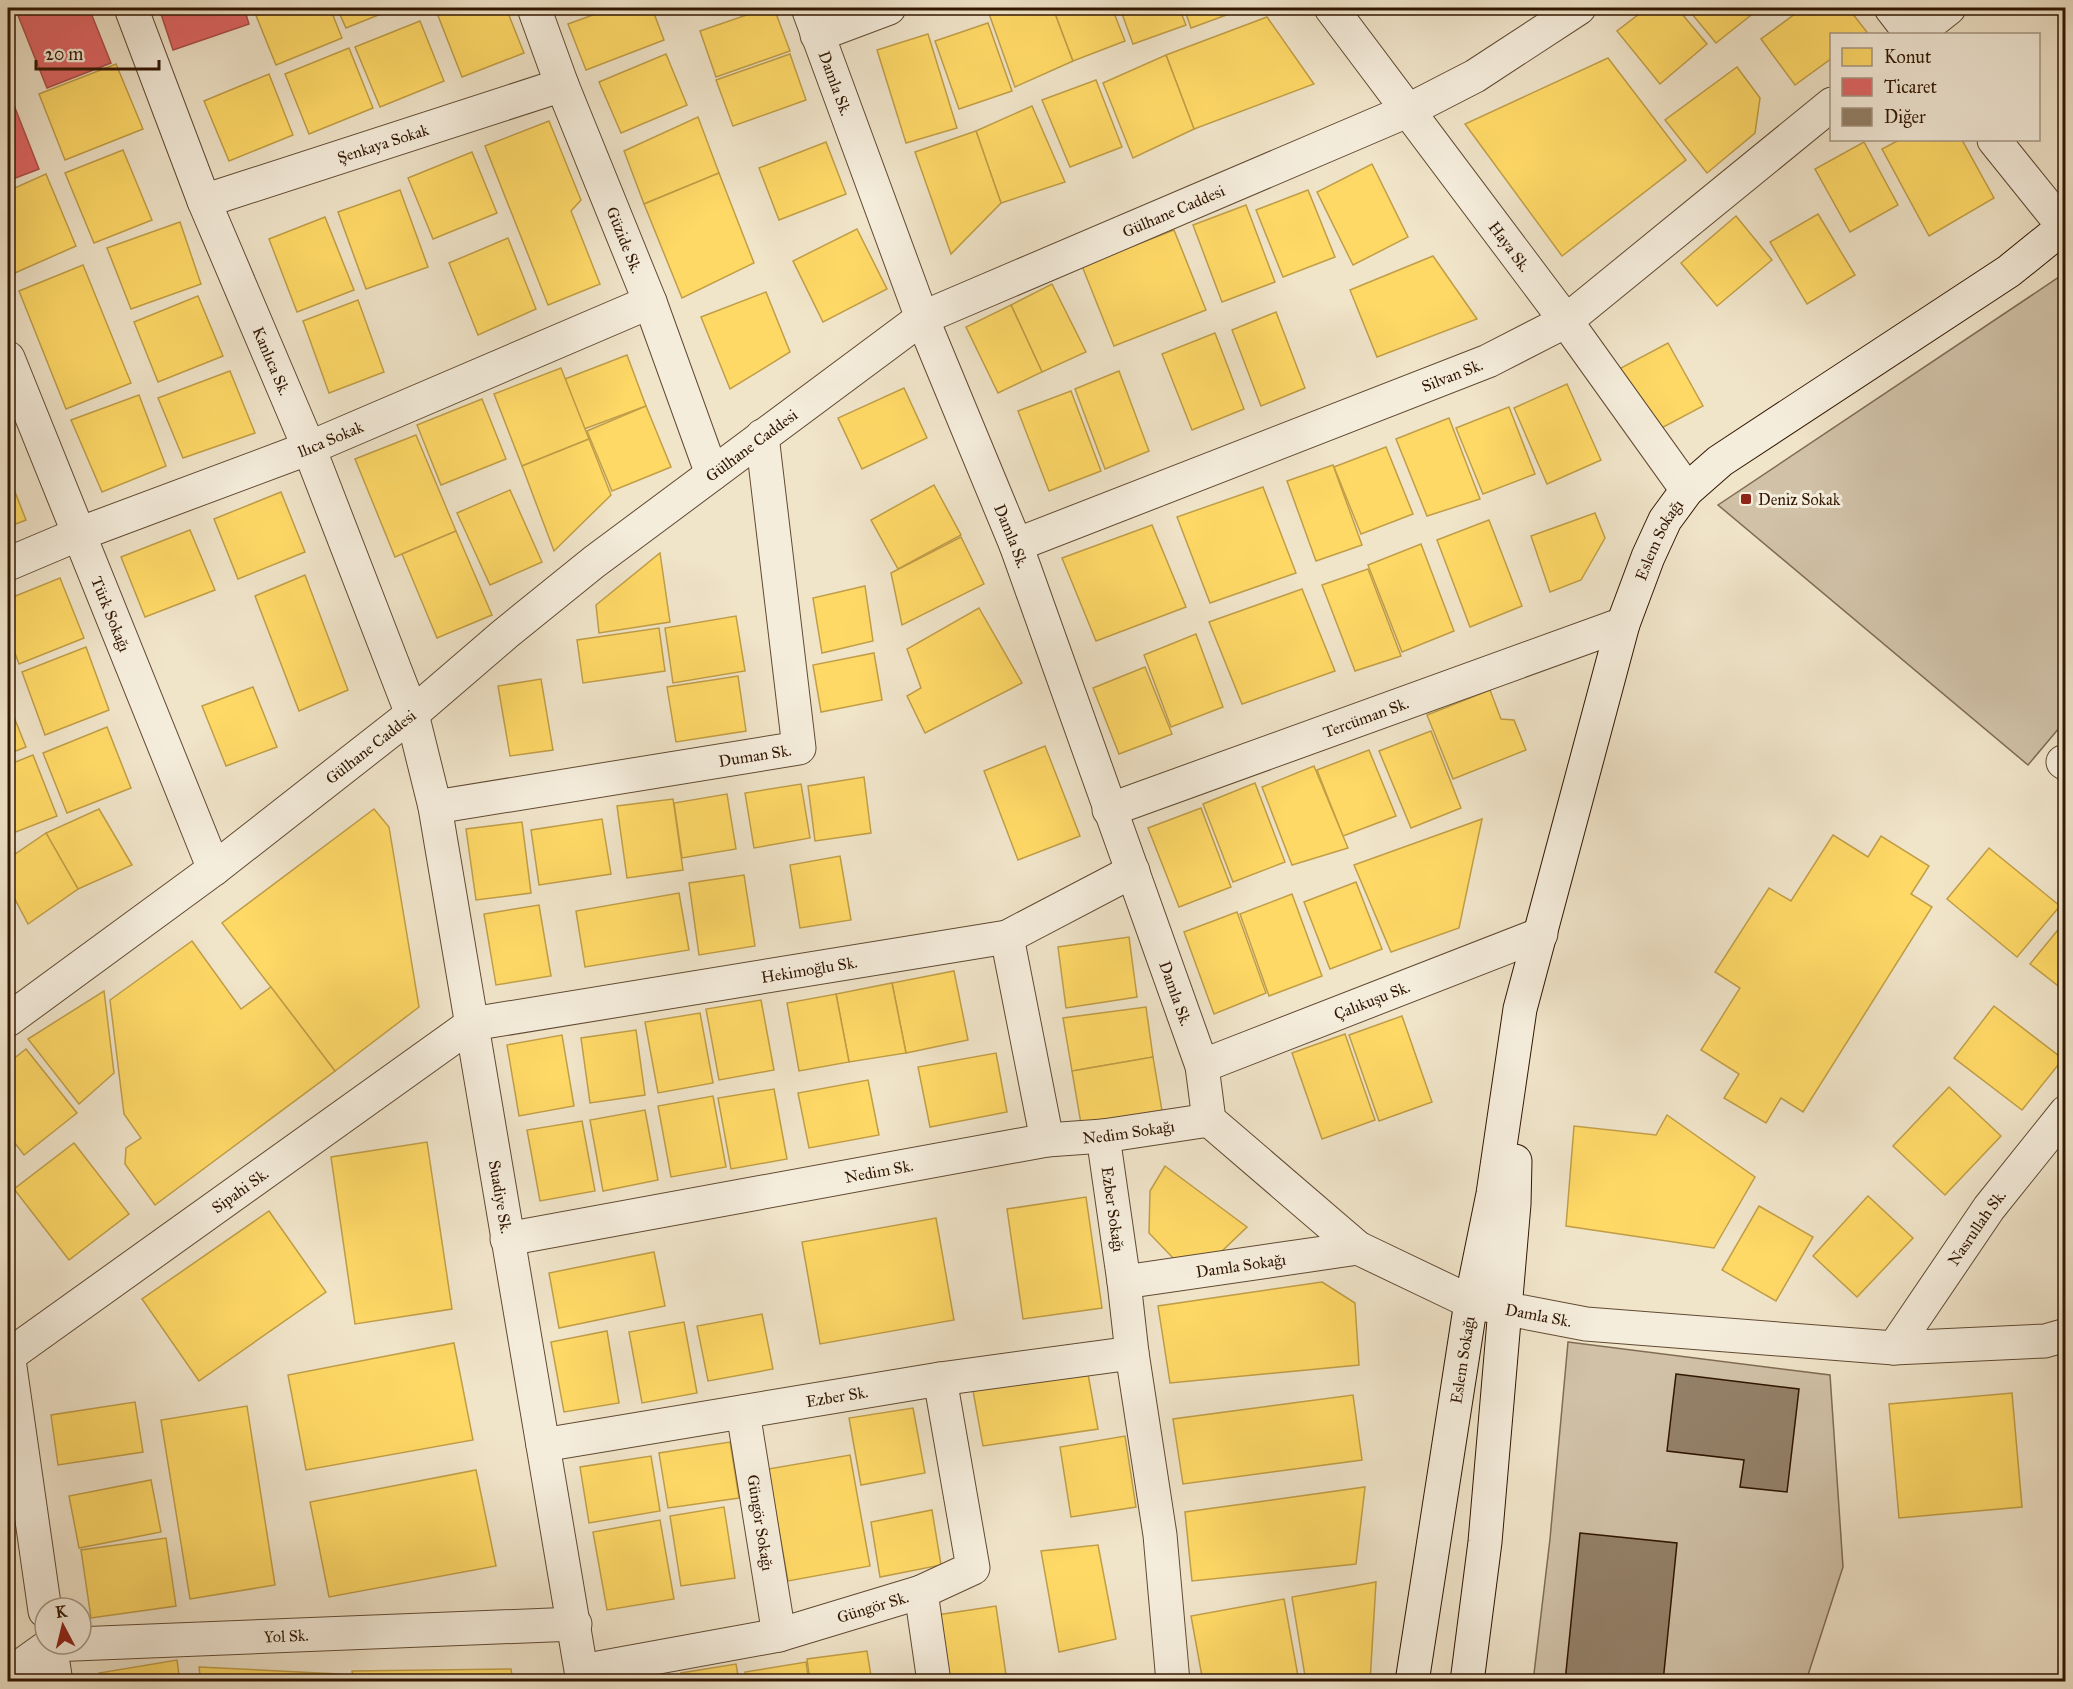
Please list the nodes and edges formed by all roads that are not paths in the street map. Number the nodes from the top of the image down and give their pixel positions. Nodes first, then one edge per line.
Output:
1 (131, 8) edge
2 (534, 8) edge
3 (889, 8) edge
4 (1331, 8) edge
5 (1579, 8) edge
6 (1891, 8) edge
7 (1949, 8) edge
8 (812, 21) edge
9 (1910, 33) edge
10 (1917, 33) edge
11 (562, 85) junction
12 (1830, 106) edge
13 (1407, 111) junction
14 (1995, 141) edge
15 (204, 201) junction
16 (2065, 226) edge
17 (650, 302) junction
18 (922, 318) junction
19 (1566, 321) junction
20 (8, 358) edge
21 (762, 436) junction
22 (309, 448) junction
23 (712, 474) junction
24 (1687, 490) junction
25 (79, 534) junction
26 (1016, 545) junction
27 (8, 564) edge
28 (1623, 624) junction
29 (412, 714) junction
30 (435, 807) junction
31 (1109, 810) junction
32 (214, 869) junction
33 (1133, 871) junction
34 (1541, 934) junction
35 (1007, 937) junction
36 (9, 1013) edge
37 (472, 1024) junction
38 (1516, 1039) junction
39 (1202, 1066) junction
40 (2066, 1112) edge
41 (1209, 1120) junction
42 (1103, 1136) junction
43 (1047, 1140) junction
44 (507, 1239) junction
45 (1358, 1248) junction
46 (1124, 1282) junction
47 (1471, 1302) junction
48 (1505, 1309) junction
49 (2066, 1335) edge
50 (1893, 1348) junction
51 (1132, 1353) junction
52 (8, 1354) edge
53 (940, 1379) junction
54 (743, 1412) junction
55 (543, 1445) junction
56 (921, 1592) junction
57 (43, 1596) edge
58 (574, 1624) junction
59 (779, 1635) junction
60 (93, 1643) edge
61 (35, 1656) edge
62 (52, 1656) edge
63 (8, 1675) edge
64 (582, 1676) edge
65 (56, 1682) edge
66 (934, 1682) edge
67 (1173, 1682) edge
68 (1412, 1682) edge
69 (1467, 1682) edge

1 - 15 street, Kanlıca Sk.
2 - 11 street, Güzide Sk.
3 - 8 street
4 - 13 street, Haya Sk.
5 - 13 street, Gülhane Caddesi
6 - 9 street
7 - 10 street
8 - 18 street, Damla Sk.
11 - 15 street, Şenkaya Sokak
11 - 17 street, Güzide Sk.
12 - 19 street, Silvan Sk.
13 - 18 street, Gülhane Caddesi
13 - 19 street, Haya Sk.
14 - 16 street
15 - 22 street, Kanlıca Sk.
16 - 24 street, Eslem Sokağı
17 - 22 street, llıca Sokak
17 - 23 street, Güzide Sk.
18 - 21 street, Gülhane Caddesi
18 - 26 street, Damla Sk.
19 - 24 street, Haya Sk.
19 - 26 street, Silvan Sk.
20 - 25 street, Türk Sokağı
21 - 23 street, Gülhane Caddesi
21 - 30 street, Duman Sk.
22 - 25 street, llıca Sokak
22 - 29 street, Kanlıca Sk.
23 - 29 street, Gülhane Caddesi
24 - 28 street, Eslem Sokağı
25 - 27 street, llıca Sokak
25 - 32 street, Türk Sokağı
26 - 31 street, Damla Sk.
28 - 31 street, Tercüman Sk.
28 - 34 street, Eslem Sokağı
29 - 30 street, Suadiye Sk.
29 - 32 street, Gülhane Caddesi
30 - 37 street, Suadiye Sk.
31 - 33 street, Damla Sk.
32 - 36 street, Gülhane Caddesi
33 - 35 street, Hekimoğlu Sk.
33 - 39 street, Damla Sk.
34 - 38 street, Eslem Sokağı
34 - 39 street, Çalıkuşu Sk.
35 - 37 street, Hekimoğlu Sk.
35 - 43 street
37 - 44 street, Suadiye Sk.
37 - 52 street, Sipahi Sk.
38 - 47 street, Eslem Sokağı
38 - 48 street, Eslem Sokağı
39 - 41 street, Damla Sk.
40 - 50 street, Nasrullah Sk.
41 - 42 street, Nedim Sokağı
41 - 45 street, Damla Sk.
42 - 43 street, Nedim Sokağı
42 - 46 street, Ezber Sokağı
43 - 44 street, Nedim Sk.
44 - 55 street, Suadiye Sk.
45 - 46 street, Damla Sokağı
45 - 47 street, Damla Sk.
46 - 51 street
47 - 48 street, Damla Sk.
47 - 68 street, Eslem Sokağı
48 - 50 street, Damla Sk.
48 - 69 street, Eslem Sokağı
49 - 50 street, Damla Sk.
51 - 53 street, Ezber Sk.
51 - 67 street
52 - 57 street
53 - 54 street, Ezber Sk.
53 - 56 street, Güngör Sk.
54 - 55 street, Ezber Sk.
54 - 59 street, Güngör Sokağı
55 - 58 street, Suadiye Sk.
56 - 59 street, Güngör Sk.
56 - 66 street
58 - 60 street, Yol Sk.
58 - 64 street, Suadiye Sk.
59 - 64 street, Güngör Sk.
61 - 63 street
62 - 65 street

